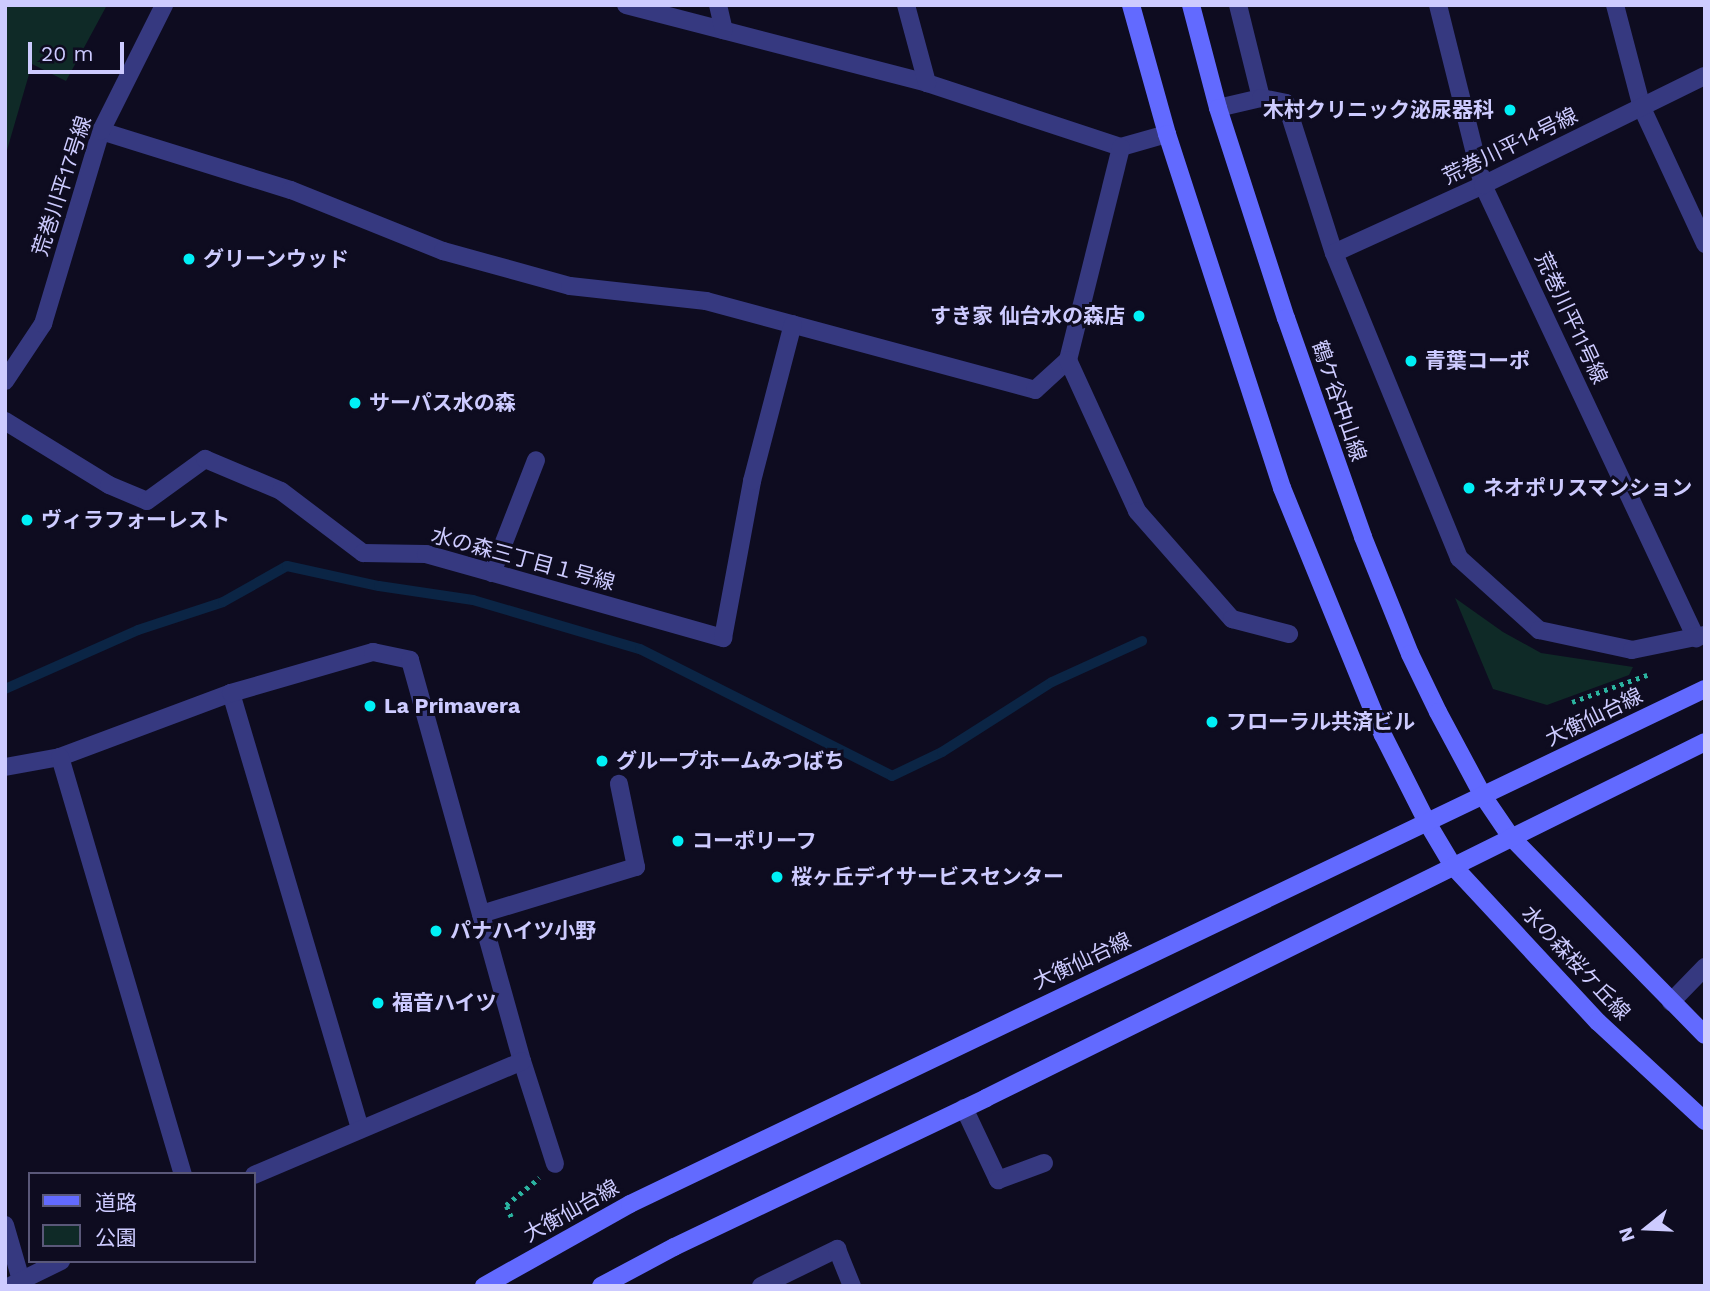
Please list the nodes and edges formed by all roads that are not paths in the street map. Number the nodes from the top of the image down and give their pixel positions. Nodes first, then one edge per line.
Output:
1 (164, 5) edge
2 (626, 5) edge
3 (718, 5) edge
4 (906, 5) edge
5 (1131, 5) edge
6 (1191, 5) edge
7 (1238, 5) edge
8 (1438, 5) edge
9 (1615, 5) edge
10 (724, 30) junction
11 (1705, 76) edge
12 (927, 83) junction
13 (1261, 98) junction
14 (1218, 108) junction
15 (1642, 108) junction
16 (101, 131) junction
17 (1167, 134) junction
18 (1121, 147) junction
19 (1483, 185) junction
20 (1705, 244) edge
21 (1334, 253) junction
22 (793, 324) junction
23 (1068, 360) junction
24 (5, 381) edge
25 (5, 421) edge
26 (536, 460) dead end
27 (492, 573) junction
28 (1289, 634) dead end
29 (1700, 636) edge
30 (1705, 690) edge
31 (231, 693) junction
32 (1705, 742) edge
33 (60, 757) junction
34 (5, 767) edge
35 (619, 784) dead end
36 (1483, 796) junction
37 (1428, 824) junction
38 (1511, 837) junction
39 (1453, 866) junction
40 (481, 914) junction
41 (1705, 967) edge
42 (1671, 1002) junction
43 (1705, 1035) edge
44 (522, 1061) junction
45 (964, 1108) junction
46 (1705, 1121) edge
47 (360, 1129) junction
48 (1044, 1163) dead end
49 (555, 1164) road end
50 (182, 1172) edge
51 (256, 1174) edge
52 (5, 1225) edge
53 (57, 1263) edge
54 (16, 1283) edge
55 (484, 1286) edge
56 (601, 1286) edge
57 (761, 1286) edge
58 (852, 1286) edge

1 - 16 street, 荒巻川平17号線
2 - 10 street
3 - 10 street
4 - 12 street
5 - 17 main road, 水の森桜ケ丘線
6 - 14 main road, 鶴ケ谷中山線
7 - 13 street
8 - 19 street, 荒巻川平11号線
9 - 15 street
10 - 12 street
11 - 15 street, 荒巻川平14号線
12 - 18 street
13 - 14 street
13 - 21 street
14 - 36 main road, 鶴ケ谷中山線
15 - 19 street, 荒巻川平14号線
15 - 20 street
16 - 22 street
16 - 24 street, 荒巻川平17号線
17 - 18 street
17 - 37 main road, 水の森桜ケ丘線
18 - 23 street
19 - 21 street, 荒巻川平14号線
19 - 29 street, 荒巻川平11号線
21 - 29 street
22 - 23 street
22 - 27 street, 水の森三丁目１号線
23 - 28 street
25 - 27 street, 水の森三丁目１号線
26 - 27 street
30 - 36 main road, 大衡仙台線
31 - 33 street
31 - 40 street
31 - 47 street
32 - 38 main road
33 - 34 street
33 - 50 street
35 - 40 street
36 - 37 main road, 大衡仙台線
36 - 38 main road, 水の森桜ケ丘線
37 - 39 main road, 水の森桜ケ丘線
37 - 55 main road, 大衡仙台線
38 - 39 main road
38 - 42 main road, 水の森桜ケ丘線
39 - 45 main road
39 - 46 main road, 水の森桜ケ丘線
40 - 44 street
41 - 42 street
42 - 43 main road, 水の森桜ケ丘線
44 - 47 street
44 - 49 street
45 - 48 street
45 - 56 main road
47 - 51 street
52 - 54 street
53 - 54 street
57 - 58 street

